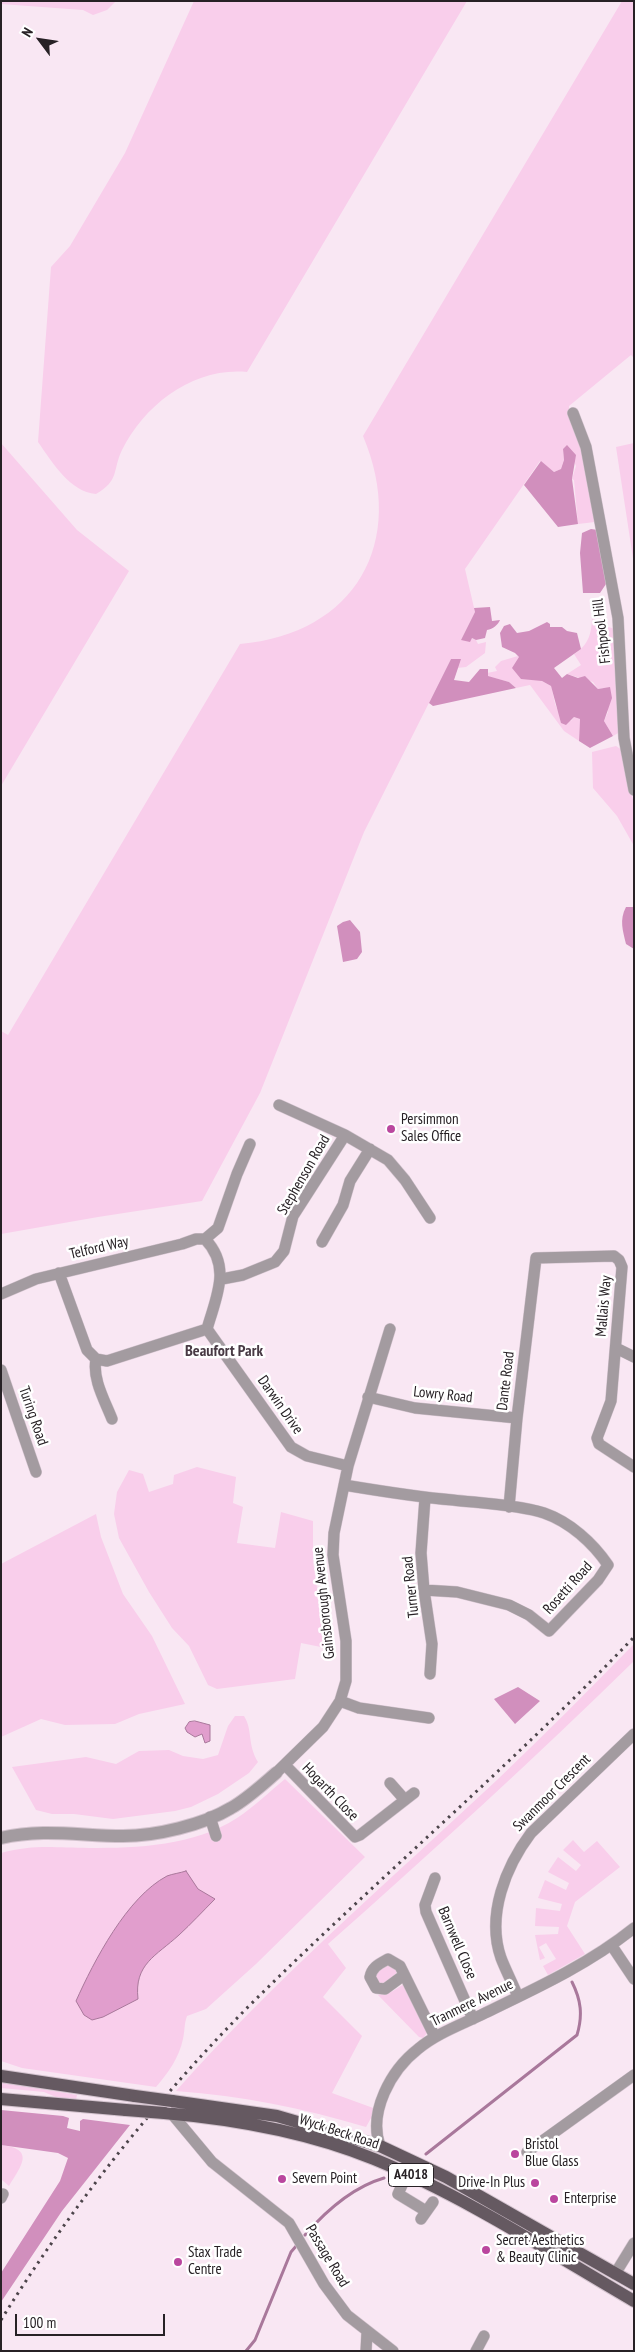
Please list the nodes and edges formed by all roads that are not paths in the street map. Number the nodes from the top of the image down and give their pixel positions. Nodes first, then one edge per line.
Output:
1 (573, 413) dead end
2 (634, 790) edge
3 (279, 1105) dead end
4 (345, 1135) junction
5 (250, 1144) dead end
6 (370, 1149) junction
7 (430, 1218) dead end
8 (205, 1239) junction
9 (322, 1242) dead end
10 (536, 1258) joint
11 (59, 1273) junction
12 (222, 1279) junction
13 (1, 1294) edge
14 (207, 1329) junction
15 (390, 1329) dead end
16 (616, 1348) junction
17 (634, 1357) edge
18 (96, 1359) junction
19 (1, 1370) edge
20 (368, 1397) junction
21 (7, 1402) edge
22 (517, 1418) junction
23 (112, 1420) dead end
24 (348, 1466) junction
25 (634, 1468) edge
26 (36, 1472) dead end
27 (344, 1485) junction
28 (425, 1498) junction
29 (509, 1507) junction
30 (424, 1590) junction
31 (430, 1674) dead end
32 (340, 1700) junction
33 (429, 1718) dead end
34 (634, 1734) edge
35 (280, 1769) junction
36 (390, 1783) dead end
37 (414, 1793) dead end
38 (405, 1800) junction
39 (210, 1818) junction
40 (216, 1836) dead end
41 (1, 1838) edge
42 (435, 1878) dead end
43 (634, 1928) edge
44 (612, 1946) junction
45 (404, 1975) dead end
46 (634, 1979) edge
47 (518, 1997) junction
48 (473, 2019) junction
49 (435, 2038) junction
50 (634, 2075) edge
51 (1, 2076) edge
52 (1, 2098) edge
53 (168, 2113) junction
54 (380, 2146) junction
55 (527, 2152) dead end
56 (407, 2174) junction
57 (426, 2211) dead end
58 (634, 2243) edge
59 (615, 2274) junction
60 (634, 2284) edge
61 (634, 2301) edge
62 (367, 2332) junction
63 (484, 2336) dead end
64 (479, 2350) edge
65 (366, 2351) edge
66 (393, 2351) edge

1 - 2 street, Fishpool Hill
3 - 4 street
4 - 6 street
4 - 12 street, Stephenson Road
5 - 8 street
6 - 7 street
6 - 9 street
8 - 11 street, Telford Way
8 - 12 street
10 - 16 street, Mallais Way
10 - 22 street, Dante Road
11 - 13 street, Telford Way
11 - 18 street
12 - 14 street
14 - 18 street
14 - 24 street, Darwin Drive
15 - 20 street, Gainsborough Avenue
16 - 17 street, Mallais Way
16 - 25 street, Mallais Way
18 - 23 street
19 - 21 street, Turing Road
20 - 22 street, Lowry Road
20 - 24 street, Gainsborough Avenue
21 - 26 street, Turing Road
22 - 29 street, Dante Road
24 - 27 street, Gainsborough Avenue
27 - 28 street, Rosetti Road
27 - 32 street, Gainsborough Avenue
28 - 29 street, Rosetti Road
28 - 30 street, Turner Road
29 - 30 street, Rosetti Road
30 - 31 street, Turner Road
32 - 33 street
32 - 35 street, Gainsborough Avenue
34 - 47 street, Swanmoor Crescent
35 - 38 street, Hogarth Close
35 - 39 street, Gainsborough Avenue
36 - 38 street
37 - 38 street, Hogarth Close
39 - 40 street
39 - 41 street, Gainsborough Avenue
42 - 48 street, Barnwell Close
43 - 44 street, Tranmere Avenue
44 - 46 street
44 - 47 street, Tranmere Avenue
45 - 49 street
47 - 48 street, Tranmere Avenue
48 - 49 street, Tranmere Avenue
49 - 54 street, Tranmere Avenue
50 - 55 street
51 - 54 main road, Wyck Beck Road / A4018, bridge
52 - 53 main road, Wyck Beck Road / A4018, bridge
53 - 56 main road, Wyck Beck Road / A4018
53 - 62 street, Passage Road
54 - 59 main road, Wyck Beck Road / A4018
56 - 57 street
56 - 61 main road, Wyck Beck Road / A4018
58 - 59 street
59 - 60 main road, Wyck Beck Road / A4018
62 - 65 street
62 - 66 street, Passage Road
63 - 64 street

